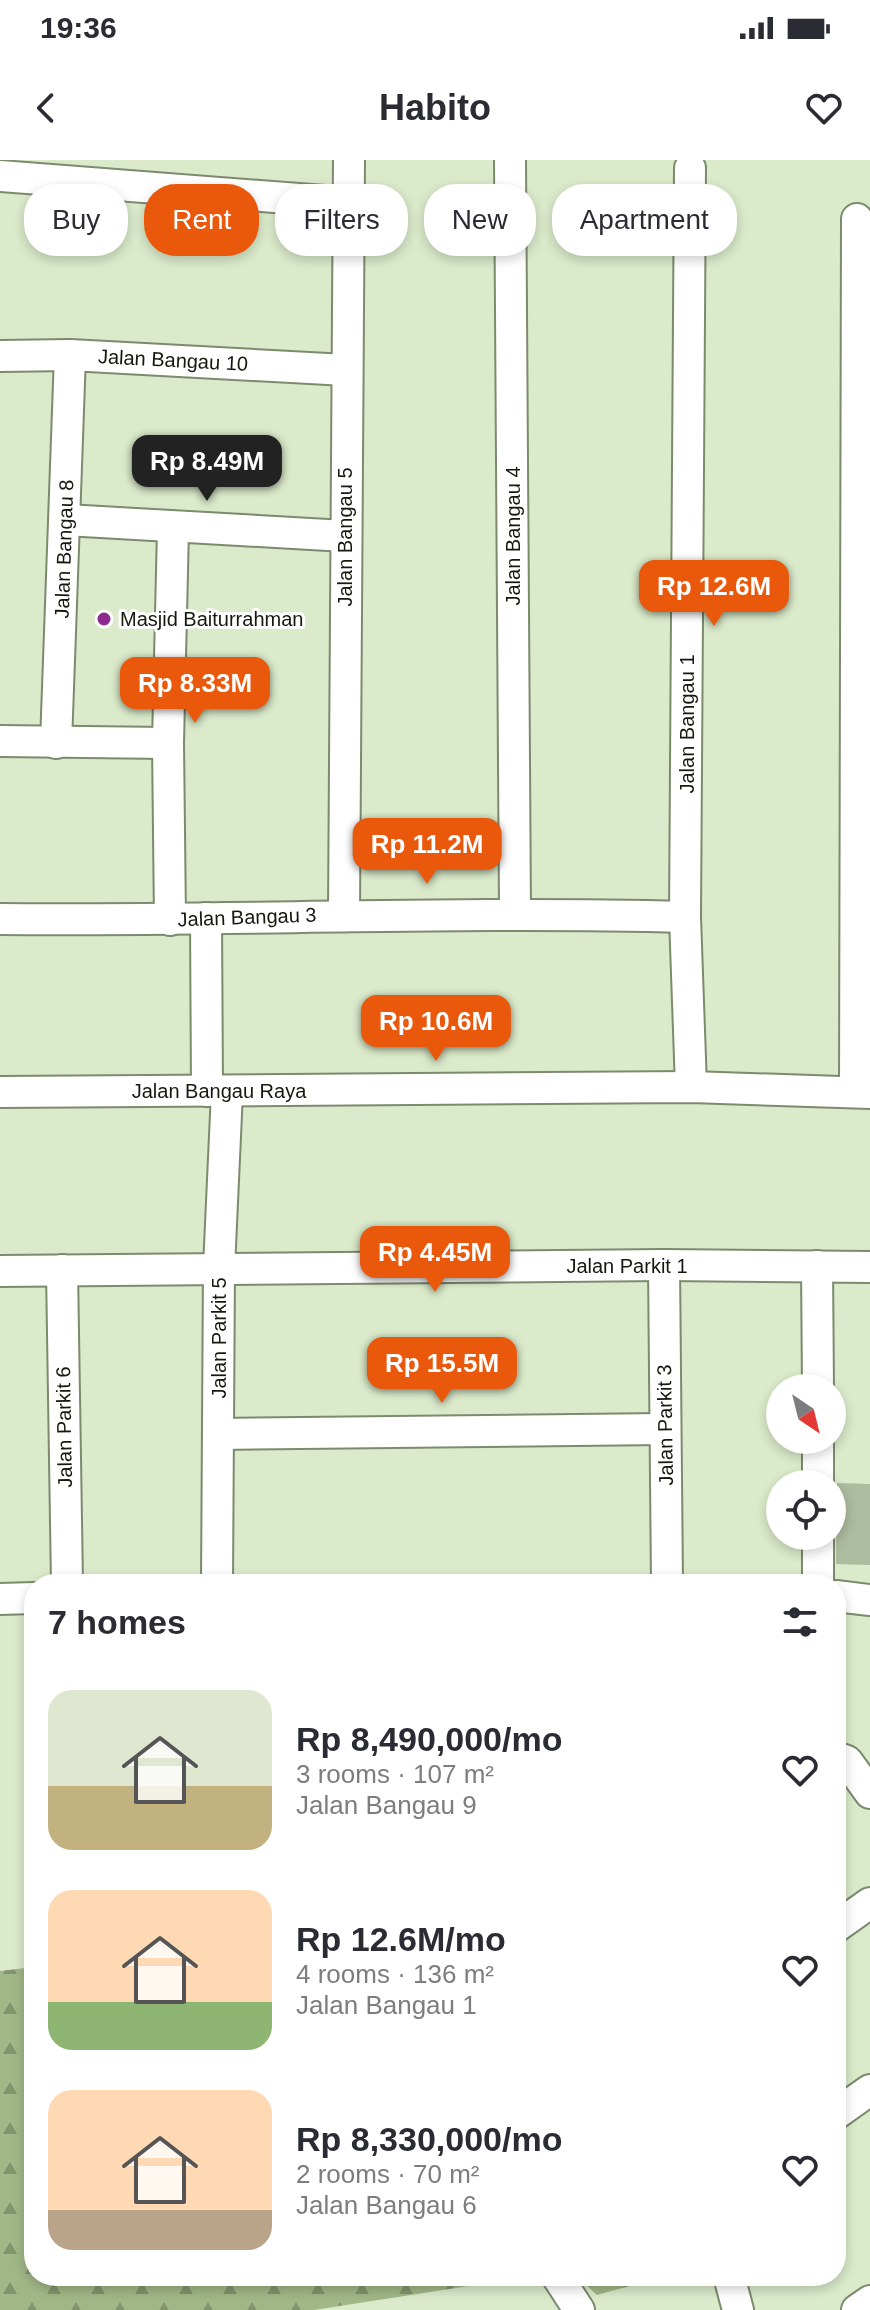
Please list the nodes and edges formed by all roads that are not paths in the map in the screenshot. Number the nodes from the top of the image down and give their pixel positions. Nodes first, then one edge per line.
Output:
1 (349, 160) edge
2 (510, 160) edge
3 (690, 168) dead end
4 (0, 176) edge
5 (350, 184) edge
6 (275, 197) edge
7 (857, 219) dead end
8 (349, 256) edge
9 (70, 355) junction
10 (0, 356) edge
11 (346, 370) junction
12 (66, 520) junction
13 (173, 529) junction
14 (345, 536) junction
15 (0, 741) edge
16 (56, 743) junction
17 (168, 743) junction
18 (863, 899) edge
19 (515, 912) junction
20 (344, 914) junction
21 (685, 917) junction
22 (206, 918) junction
23 (0, 919) edge
24 (170, 920) junction
25 (691, 1087) junction
26 (217, 1091) junction
27 (0, 1092) edge
28 (862, 1093) edge
29 (664, 1265) junction
30 (817, 1266) junction
31 (870, 1267) edge
32 (219, 1268) junction
33 (62, 1270) junction
34 (0, 1271) edge
35 (818, 1374) edge
36 (664, 1429) junction
37 (219, 1434) junction
38 (818, 1550) edge
39 (67, 1574) edge
40 (217, 1574) edge
41 (667, 1574) edge
42 (818, 1574) edge
43 (846, 1597) edge
44 (24, 1598) edge
45 (0, 1599) edge
46 (870, 1600) edge
47 (846, 1761) edge
48 (870, 1793) edge
49 (870, 1903) edge
50 (846, 1920) edge
51 (870, 2090) edge
52 (846, 2107) edge
53 (563, 2286) edge
54 (732, 2286) edge
55 (870, 2301) edge
56 (579, 2310) edge
57 (738, 2310) edge
58 (857, 2310) edge

1 - 5 street, Jalan Bangau 5
2 - 19 street, Jalan Bangau 4
3 - 21 street, Jalan Bangau 1
4 - 6 street
7 - 18 street
8 - 11 street, Jalan Bangau 5
9 - 10 street, Jalan Bangau 10
9 - 11 street, Jalan Bangau 10
9 - 12 street, Jalan Bangau 8
11 - 14 street, Jalan Bangau 5
12 - 13 street
12 - 16 street, Jalan Bangau 8
13 - 14 street
13 - 17 street
14 - 20 street, Jalan Bangau 5
15 - 16 street
16 - 17 street
17 - 24 street
18 - 28 street
19 - 20 street, Jalan Bangau 3
19 - 21 street, Jalan Bangau 3
20 - 22 street, Jalan Bangau 3
21 - 25 street, Jalan Bangau 1
22 - 24 street, Jalan Bangau 3
22 - 26 street, Jalan Parkit 5
23 - 24 street, Jalan Bangau 3
25 - 26 street, Jalan Bangau Raya
25 - 28 street, Jalan Bangau Raya
26 - 27 street, Jalan Bangau Raya
26 - 32 street, Jalan Parkit 5
29 - 30 street, Jalan Parkit 1
29 - 32 street, Jalan Parkit 1
29 - 36 street, Jalan Parkit 3
30 - 31 street, Jalan Parkit 1
30 - 35 street
32 - 33 street, Jalan Parkit 1
32 - 37 street, Jalan Parkit 5
33 - 34 street, Jalan Parkit 1
33 - 39 street, Jalan Parkit 6
36 - 37 street
36 - 41 street, Jalan Parkit 3
37 - 40 street, Jalan Parkit 5
38 - 42 street
43 - 46 street
44 - 45 street
47 - 48 street
49 - 50 street
51 - 52 street
53 - 56 street
54 - 57 street
55 - 58 street

